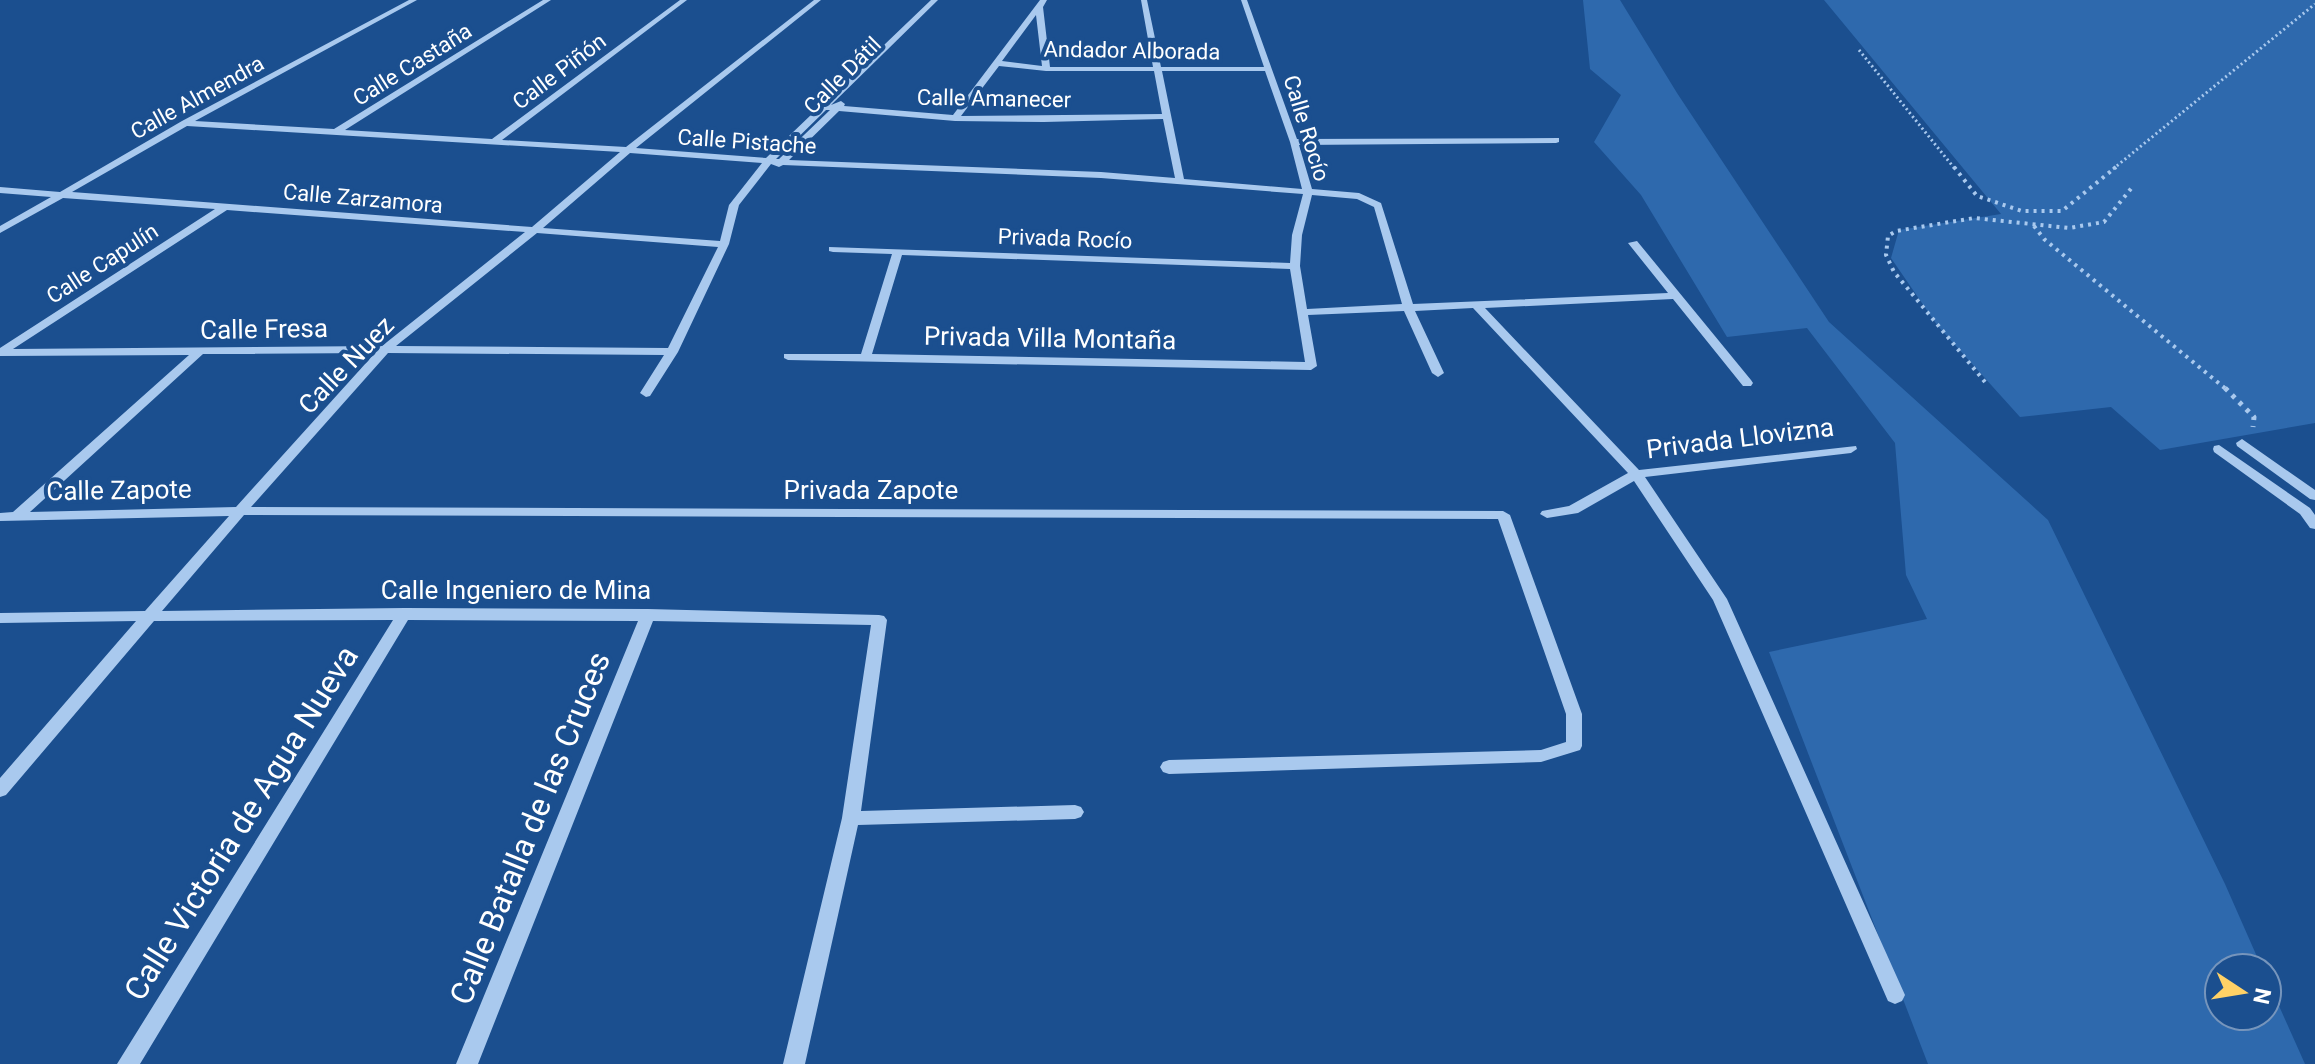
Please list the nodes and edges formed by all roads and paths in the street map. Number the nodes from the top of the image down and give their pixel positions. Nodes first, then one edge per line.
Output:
1 (414, 0) edge
2 (548, 0) edge
3 (684, 0) edge
4 (818, 0) edge
5 (933, 0) edge
6 (1144, 0) edge
7 (1244, 0) edge
8 (946, 1) edge
9 (1042, 3) edge
10 (2315, 4) edge
11 (1859, 50) dead end
12 (996, 63) junction
13 (1046, 69) junction
14 (1268, 69) junction
15 (1158, 71) junction
16 (823, 107) junction
17 (836, 108) junction
18 (1165, 116) junction
19 (955, 118) junction
20 (185, 123) junction
21 (335, 132) junction
22 (1556, 140) dead end
23 (495, 141) junction
24 (1294, 142) junction
25 (628, 150) junction
26 (768, 161) junction
27 (783, 162) junction
28 (761, 173) junction
29 (1180, 181) junction
30 (2134, 185) dead end
31 (0, 190) edge
32 (1308, 192) junction
33 (63, 193) junction
34 (225, 206) junction
35 (2033, 225) junction
36 (0, 230) edge
37 (533, 231) junction
38 (1633, 243) dead end
39 (724, 244) junction
40 (833, 249) dead end
41 (898, 252) junction
42 (1295, 266) junction
43 (1675, 296) junction
44 (1477, 306) junction
45 (1409, 309) junction
46 (1304, 312) junction
47 (385, 349) junction
48 (200, 351) junction
49 (672, 352) junction
50 (0, 353) edge
51 (788, 356) dead end
52 (866, 356) junction
53 (1311, 366) joint
54 (1438, 373) dead end
55 (1985, 382) dead end
56 (1747, 383) dead end
57 (646, 393) dead end
58 (2246, 447) joint
59 (1851, 449) dead end
60 (2219, 449) dead end
61 (1636, 474) junction
62 (2315, 496) edge
63 (2310, 510) edge
64 (240, 511) junction
65 (1547, 514) dead end
66 (0, 517) edge
67 (16, 517) junction
68 (2315, 525) edge
69 (405, 613) junction
70 (648, 614) junction
71 (152, 616) junction
72 (0, 618) edge
73 (1169, 767) dead end
74 (0, 790) edge
75 (1075, 812) dead end
76 (851, 818) junction
77 (1895, 995) dead end
78 (128, 1064) edge
79 (467, 1064) edge
80 (794, 1064) edge

1 - 20 street, Calle Almendra
2 - 21 street, Calle Castaña
3 - 23 street, Calle Piñón
4 - 25 street, Calle Nuez
5 - 8 street
5 - 16 street, Calle Dátil
6 - 15 street
7 - 14 street, Calle Rocío
8 - 17 street, Calle Dátil
9 - 12 street
9 - 13 street
10 - 11 path
12 - 13 street, Andador Alborada
12 - 19 street
13 - 15 street, Andador Alborada
14 - 15 street, Andador Alborada
14 - 24 street, Calle Rocío
15 - 18 street
16 - 17 street, Calle Amanecer
16 - 26 street, Calle Dátil
17 - 19 street, Calle Amanecer
17 - 27 street, Calle Dátil
18 - 19 street, Calle Amanecer
18 - 29 street
20 - 21 street, Calle Pistache
20 - 33 street, Calle Almendra
21 - 23 street, Calle Pistache
22 - 24 street
23 - 25 street, Calle Pistache
24 - 32 street, Calle Rocío
25 - 26 street, Calle Pistache
25 - 37 street, Calle Nuez
26 - 27 street, Calle Pistache
26 - 28 street, Calle Dátil
27 - 28 street, Calle Dátil
27 - 29 street, Calle Pistache
28 - 39 street, Calle Dátil
29 - 32 street, Calle Pistache
30 - 35 path
31 - 33 street, Calle Zarzamora
32 - 42 street, Calle Rocío
32 - 45 street, Calle Pistache
33 - 34 street, Calle Zarzamora
33 - 36 street, Calle Almendra
34 - 37 street, Calle Zarzamora
34 - 50 street, Calle Capulín
35 - 55 path
35 - 58 path
37 - 39 street, Calle Zarzamora
37 - 47 street, Calle Nuez
38 - 43 street
39 - 49 street, Calle Dátil
40 - 41 street, Privada Rocío
41 - 42 street, Privada Rocío
41 - 52 street
42 - 46 street, Calle Rocío
43 - 44 street
43 - 56 street
44 - 45 street
44 - 61 street
45 - 46 street
45 - 54 street
46 - 53 street, Calle Rocío
47 - 48 street, Calle Fresa
47 - 49 street, Calle Fresa
47 - 64 street, Calle Nuez
48 - 50 street, Calle Fresa
48 - 67 street
49 - 57 street, Calle Dátil
51 - 52 street, Privada Villa Montaña
52 - 53 street, Privada Villa Montaña
58 - 62 street
59 - 61 street, Privada Llovizna
60 - 63 street
61 - 65 street
61 - 77 street
63 - 68 street
64 - 67 street, Calle Zapote
64 - 71 street, Calle Nuez
64 - 73 street, Privada Zapote
66 - 67 street, Calle Zapote
69 - 70 street, Calle Ingeniero de Mina
69 - 71 street, Calle Ingeniero de Mina
69 - 78 street, Calle Victoria de Agua Nueva
70 - 76 street, Calle Ingeniero de Mina
70 - 79 street, Calle Batalla de las Cruces
71 - 72 street, Calle Ingeniero de Mina
71 - 74 street, Calle Nuez
75 - 76 street
76 - 80 street

